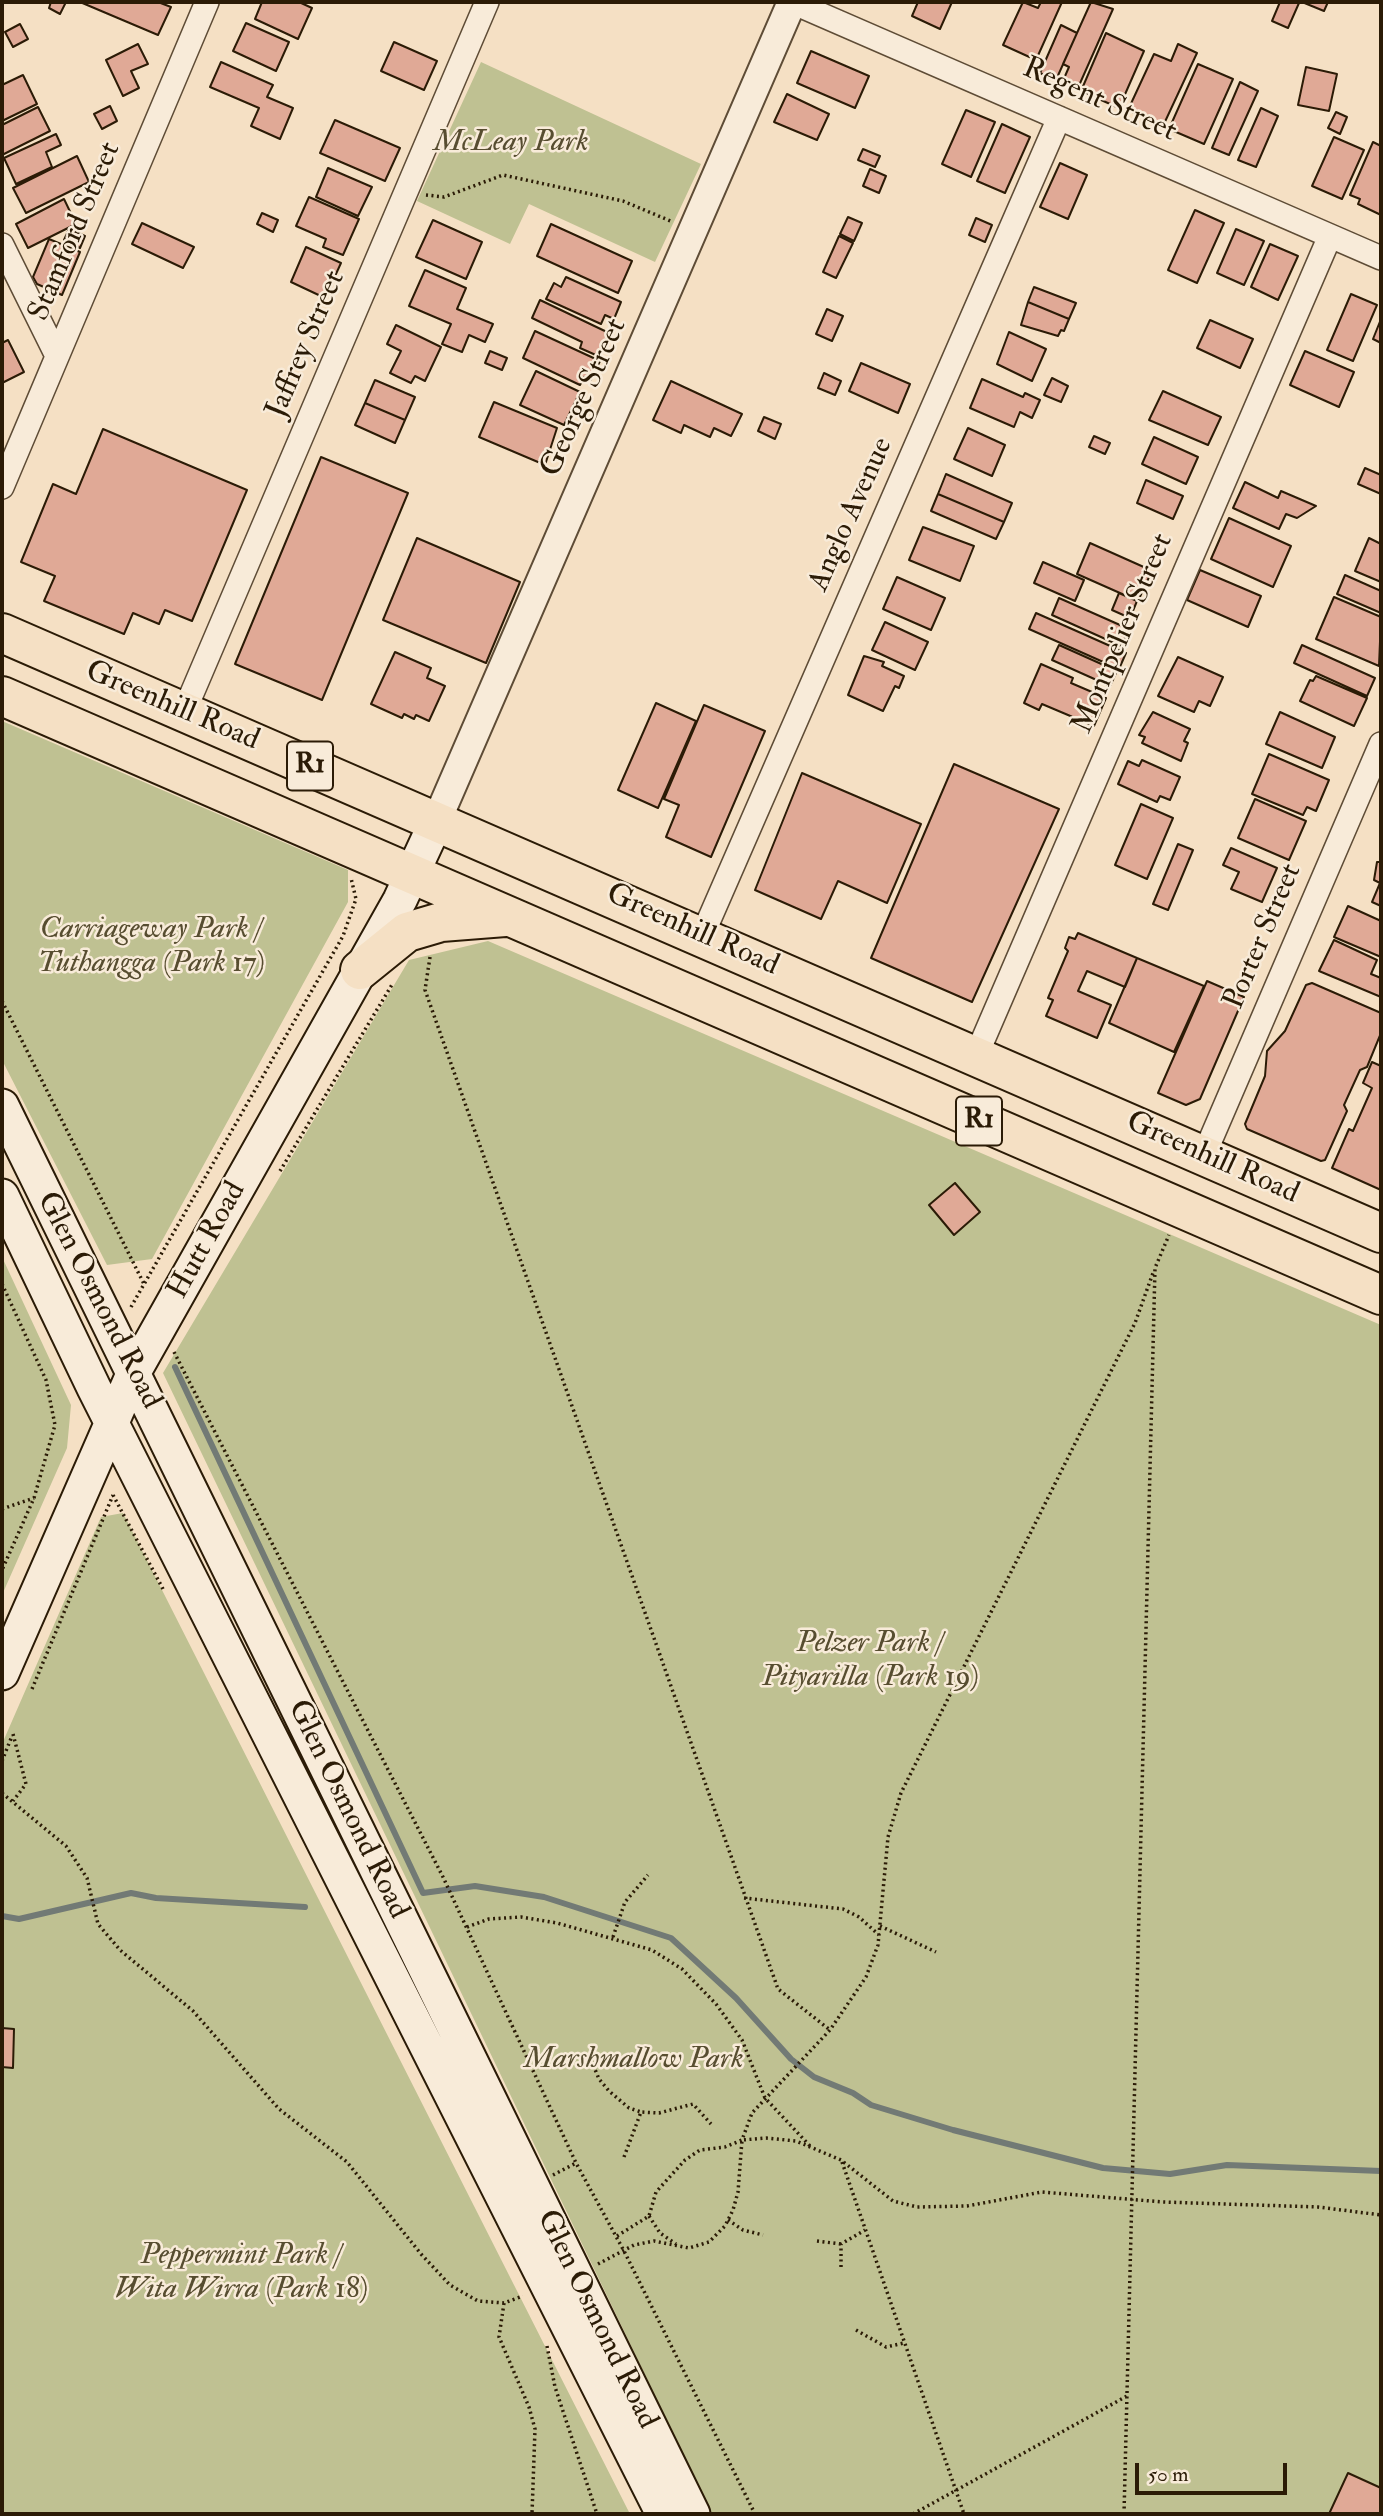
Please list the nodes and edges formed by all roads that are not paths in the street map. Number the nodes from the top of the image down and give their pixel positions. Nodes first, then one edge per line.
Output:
1 (207, 2) edge
2 (487, 2) edge
3 (792, 2) edge
4 (1059, 118) junction
5 (1330, 236) junction
6 (2, 245) edge
7 (1381, 258) edge
8 (57, 356) junction
9 (2, 486) edge
10 (2, 633) edge
11 (2, 696) edge
12 (184, 712) junction
13 (1381, 744) edge
14 (161, 766) junction
15 (437, 820) junction
16 (413, 874) junction
17 (591, 887) junction
18 (510, 916) junction
19 (702, 936) junction
20 (577, 945) junction
21 (360, 970) junction
22 (976, 1056) junction
23 (1038, 1083) junction
24 (2, 1106) edge
25 (1017, 1138) junction
26 (1204, 1155) junction
27 (2, 1196) edge
28 (1323, 1207) junction
29 (1381, 1233) edge
30 (1324, 1270) junction
31 (1381, 1295) edge
32 (134, 1372) junction
33 (111, 1420) junction
34 (2, 1673) edge
35 (434, 2024) junction
36 (663, 2514) edge
37 (693, 2514) edge

1 - 8 street, Stamford Street
2 - 12 street, Jaffrey Street
3 - 4 street, Regent Street
3 - 15 street, George Street
4 - 5 street, Regent Street
4 - 19 street, Anglo Avenue
5 - 7 street, Regent Street
5 - 22 street, Montpelier Street
6 - 8 street
8 - 9 street, Stamford Street
10 - 12 highway, Greenhill Road / R1
11 - 14 highway, Greenhill Road / R1
12 - 14 highway
12 - 15 highway, Greenhill Road / R1
13 - 26 street, Porter Street
14 - 16 highway, Greenhill Road / R1
15 - 16 main road, Hutt Road
15 - 17 highway, Greenhill Road / R1
16 - 18 highway, Greenhill Road / R1
16 - 21 main road, Hutt Road
17 - 19 highway, Greenhill Road / R1
17 - 20 highway
18 - 20 highway, Greenhill Road / R1
18 - 21 highway
19 - 22 highway, Greenhill Road / R1
20 - 25 highway, Greenhill Road / R1
21 - 32 main road, Hutt Road
22 - 23 highway, Greenhill Road / R1
23 - 25 highway
23 - 26 highway, Greenhill Road / R1
24 - 32 main road, Glen Osmond Road
25 - 30 highway, Greenhill Road / R1
26 - 28 highway, Greenhill Road / R1
27 - 33 main road, Glen Osmond Road
28 - 29 highway, Greenhill Road / R1
28 - 30 highway
30 - 31 highway, Greenhill Road / R1
32 - 33 main road, Hutt Road
32 - 35 main road, Glen Osmond Road
33 - 34 main road, Hutt Road
33 - 35 main road, Glen Osmond Road
35 - 36 main road, Glen Osmond Road
35 - 37 main road, Glen Osmond Road

